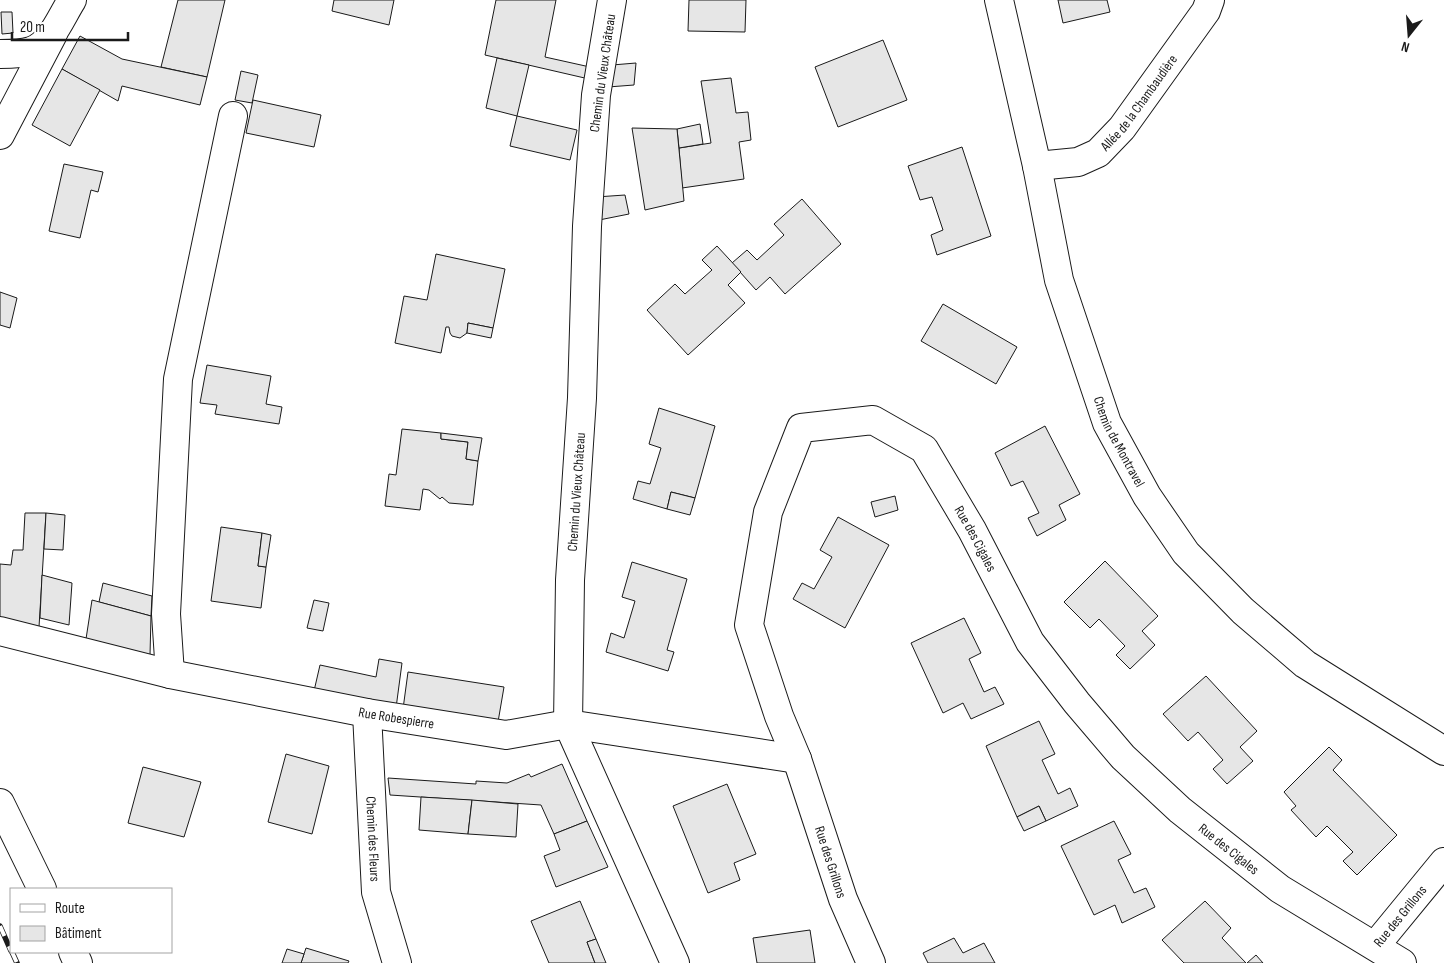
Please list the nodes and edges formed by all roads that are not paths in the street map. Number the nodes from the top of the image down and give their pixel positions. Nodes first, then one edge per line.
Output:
1 (612, 0) edge
2 (999, 0) edge
3 (1210, 0) edge
4 (59, 14) edge
5 (0, 54) edge
6 (233, 116) dead end
7 (0, 135) edge
8 (1037, 166) junction
9 (0, 631) edge
10 (170, 674) junction
11 (367, 713) junction
12 (568, 724) junction
13 (1444, 751) edge
14 (797, 759) junction
15 (0, 802) edge
16 (1444, 862) edge
17 (42, 888) edge
18 (1375, 946) junction
19 (397, 963) edge
20 (675, 963) edge
21 (871, 963) edge
22 (1402, 963) edge

1 - 12 street, Chemin du Vieux Château
2 - 8 street, Chemin de Montravel
3 - 8 street, Allée de la Chambaudière
4 - 5 street
4 - 7 street
6 - 10 street
8 - 13 street, Chemin de Montravel
9 - 10 street, Rue Robespierre
10 - 11 street, Rue Robespierre
11 - 12 street, Rue Robespierre
11 - 19 street, Chemin des Fleurs
12 - 14 street, Rue Robespierre
12 - 20 street, Chemin du Vieux Château
14 - 18 street, Rue des Cigales
14 - 21 street, Rue des Grillons
15 - 17 street
16 - 18 street, Rue des Grillons
18 - 22 street, Rue des Grillons

